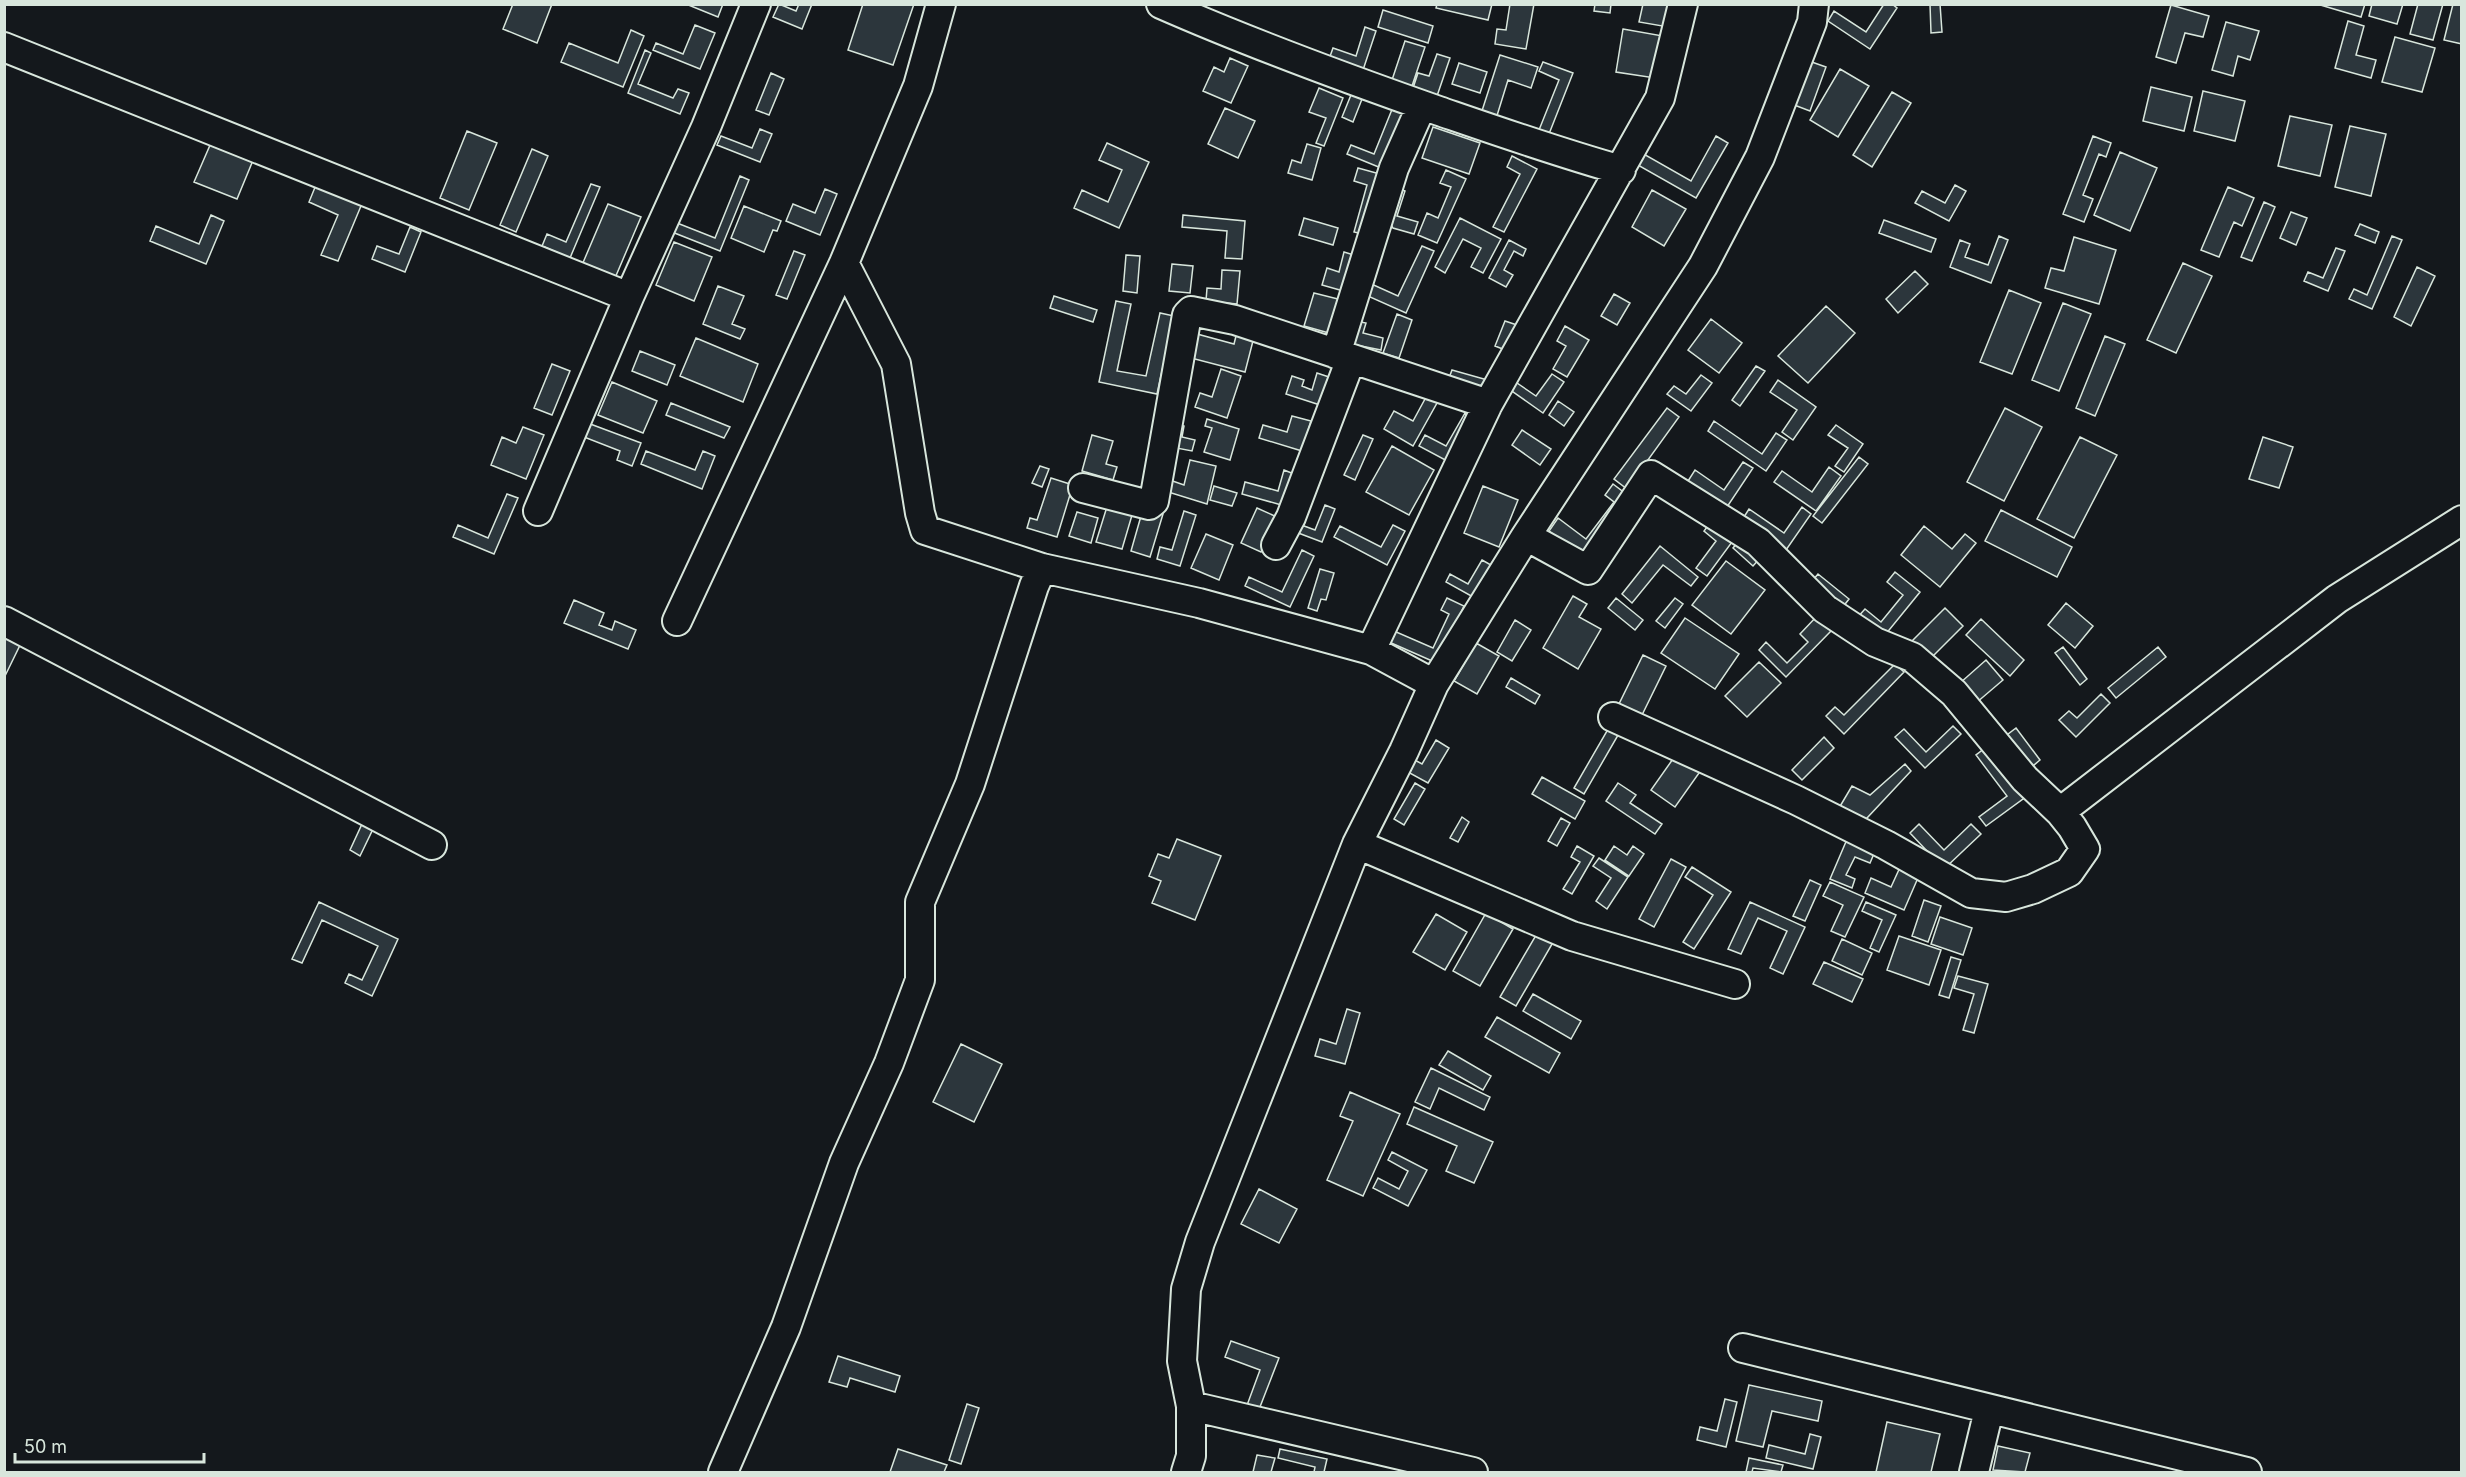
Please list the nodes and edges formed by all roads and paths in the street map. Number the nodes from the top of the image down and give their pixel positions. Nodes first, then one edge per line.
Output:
1 (756, 4) edge
2 (941, 4) edge
3 (1161, 4) edge
4 (1683, 4) edge
5 (1814, 4) edge
6 (4, 47) edge
7 (1422, 105) junction
8 (1622, 170) junction
9 (844, 262) junction
10 (628, 297) junction
11 (1343, 356) junction
12 (1488, 404) junction
13 (1083, 488) dead end
14 (538, 511) dead end
15 (2462, 520) edge
16 (1526, 536) junction
17 (1276, 545) dead end
18 (1042, 568) junction
19 (4, 621) edge
20 (677, 621) dead end
21 (1371, 650) junction
22 (1434, 684) junction
23 (1613, 717) dead end
24 (2060, 812) junction
25 (1357, 844) junction
26 (432, 845) dead end
27 (1735, 984) dead end
28 (1743, 1348) dead end
29 (1191, 1406) junction
30 (1989, 1410) junction
31 (723, 1473) edge
32 (1186, 1473) edge
33 (1473, 1473) edge
34 (1974, 1473) edge
35 (2247, 1473) edge

1 - 10 street
2 - 9 street
3 - 7 street
4 - 8 street
5 - 16 street
6 - 10 street
7 - 8 street
7 - 11 street
8 - 12 street
9 - 18 street
9 - 20 street
10 - 14 street
11 - 12 street
11 - 13 street
11 - 17 street
12 - 21 street
15 - 24 street
16 - 22 street
16 - 24 street
18 - 21 street
18 - 31 street
19 - 26 street
21 - 22 street
22 - 25 street
23 - 24 street
25 - 27 street
25 - 29 street
28 - 30 street
29 - 32 street
29 - 33 street
30 - 34 street
30 - 35 street

